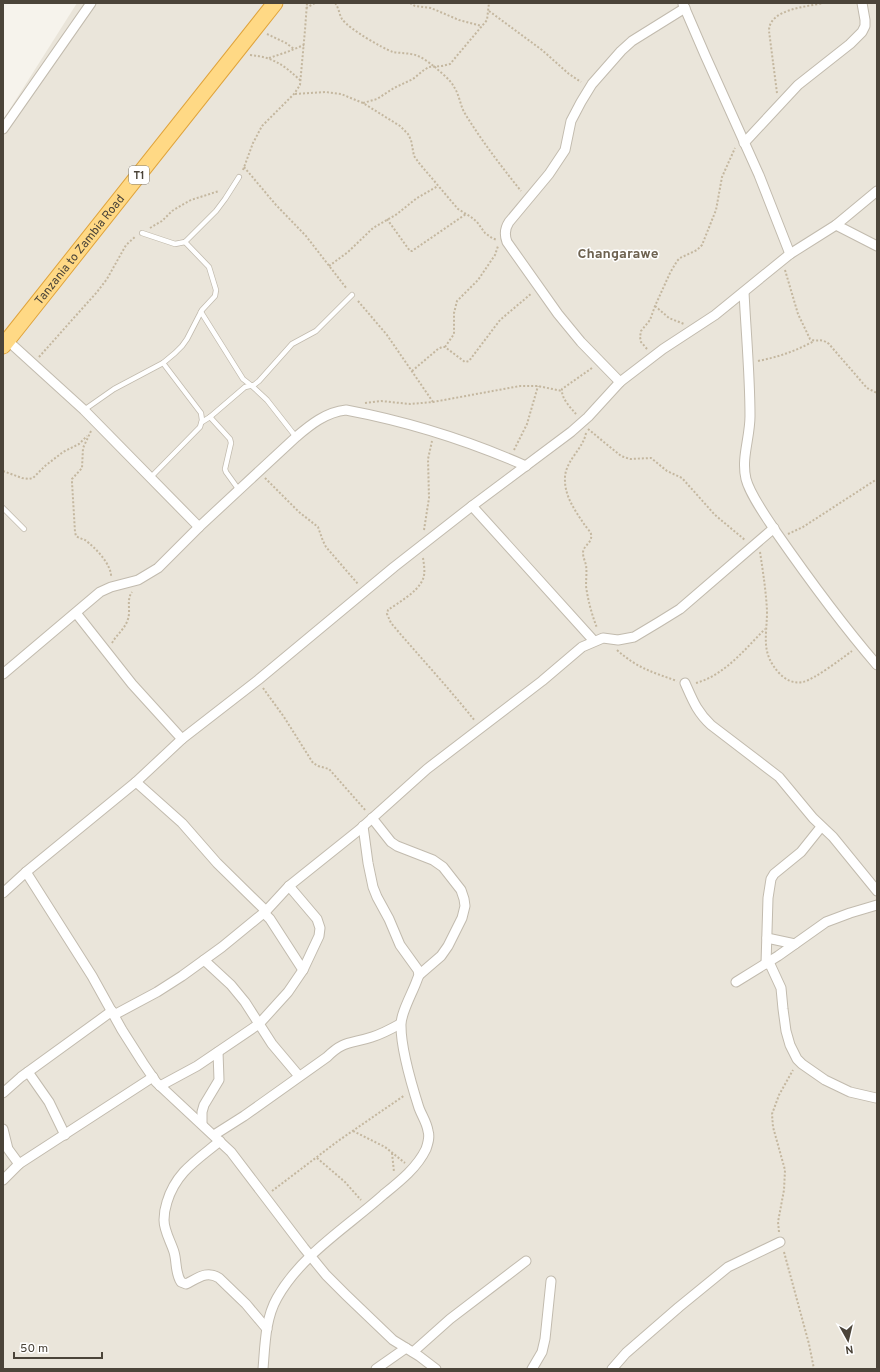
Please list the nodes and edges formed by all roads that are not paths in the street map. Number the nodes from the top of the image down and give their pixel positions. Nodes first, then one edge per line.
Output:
1 (91, 3) edge
2 (275, 3) edge
3 (862, 3) edge
4 (684, 5) edge
5 (3, 129) edge
6 (743, 141) junction
7 (239, 177) road end
8 (877, 191) edge
9 (836, 225) junction
10 (142, 233) road end
11 (185, 242) junction
12 (877, 246) edge
13 (787, 258) junction
14 (744, 292) junction
15 (352, 295) road end
16 (201, 312) junction
17 (5, 343) edge
18 (163, 363) junction
19 (620, 382) junction
20 (252, 386) junction
21 (84, 410) junction
22 (210, 417) junction
23 (202, 422) junction
24 (296, 437) junction
25 (526, 466) junction
26 (150, 478) junction
27 (239, 490) junction
28 (472, 506) junction
29 (3, 508) edge
30 (199, 527) junction
31 (774, 528) junction
32 (24, 529) dead end
33 (76, 613) junction
34 (599, 640) junction
35 (877, 665) edge
36 (3, 674) edge
37 (685, 684) road end
38 (182, 739) junction
39 (136, 782) junction
40 (372, 818) junction
41 (363, 826) junction
42 (821, 827) junction
43 (26, 872) junction
44 (288, 886) junction
45 (877, 892) edge
46 (3, 893) edge
47 (877, 905) edge
48 (265, 912) junction
49 (767, 938) junction
50 (795, 944) junction
51 (204, 960) junction
52 (768, 963) junction
53 (303, 970) junction
54 (419, 975) junction
55 (736, 982) dead end
56 (113, 1013) junction
57 (259, 1024) junction
58 (400, 1024) junction
59 (218, 1052) junction
60 (28, 1072) junction
61 (299, 1076) junction
62 (153, 1078) junction
63 (160, 1086) junction
64 (877, 1089) edge
65 (3, 1093) edge
66 (877, 1099) edge
67 (202, 1124) junction
68 (3, 1129) edge
69 (65, 1135) junction
70 (217, 1138) junction
71 (19, 1164) junction
72 (3, 1180) edge
73 (780, 1242) road end
74 (310, 1255) junction
75 (526, 1261) dead end
76 (552, 1281) dead end
77 (267, 1329) junction
78 (409, 1350) junction
79 (264, 1369) edge
80 (376, 1369) edge
81 (436, 1369) edge
82 (532, 1369) edge
83 (612, 1369) edge

1 - 5 street
2 - 17 highway, Tanzania to Zambia Road / T1
3 - 6 street
4 - 6 street
4 - 19 street
6 - 13 street
7 - 11 lane
8 - 9 street
9 - 12 street
9 - 13 street
10 - 11 lane
11 - 16 lane
13 - 14 street
14 - 19 street
14 - 31 street
15 - 20 lane
16 - 18 lane
16 - 20 lane
17 - 21 street
18 - 21 lane
18 - 23 lane
19 - 25 street
20 - 22 lane
20 - 24 lane
21 - 26 street
22 - 23 lane
22 - 27 lane
23 - 26 lane
24 - 25 street
24 - 27 street
25 - 28 street
26 - 30 street
27 - 30 street
28 - 34 street
28 - 38 street
29 - 32 lane
30 - 33 street
31 - 34 street
31 - 35 street
33 - 36 street
33 - 38 street
34 - 40 street
37 - 42 street
38 - 39 street
39 - 43 street
39 - 48 street
40 - 41 street
40 - 54 street
41 - 44 street
41 - 54 street
42 - 45 street
42 - 49 street
43 - 46 street
43 - 56 street
44 - 48 street
44 - 53 street
47 - 50 street
48 - 51 street
48 - 53 street
49 - 50 street
49 - 52 street
50 - 52 street
51 - 56 street
51 - 57 street
52 - 55 street
52 - 66 street
53 - 57 street
54 - 58 street
56 - 60 street
56 - 62 street
57 - 59 street
57 - 61 street
58 - 61 street
58 - 74 street
59 - 63 street
59 - 67 street
60 - 65 street
60 - 69 street
61 - 70 street
62 - 63 street
62 - 69 street
63 - 67 street
64 - 66 street
67 - 70 street
68 - 71 street
69 - 71 street
70 - 74 street
70 - 77 street
71 - 72 street
73 - 83 street
74 - 77 street
74 - 78 street
75 - 78 street
76 - 82 street
77 - 79 street
78 - 80 street
78 - 81 street

